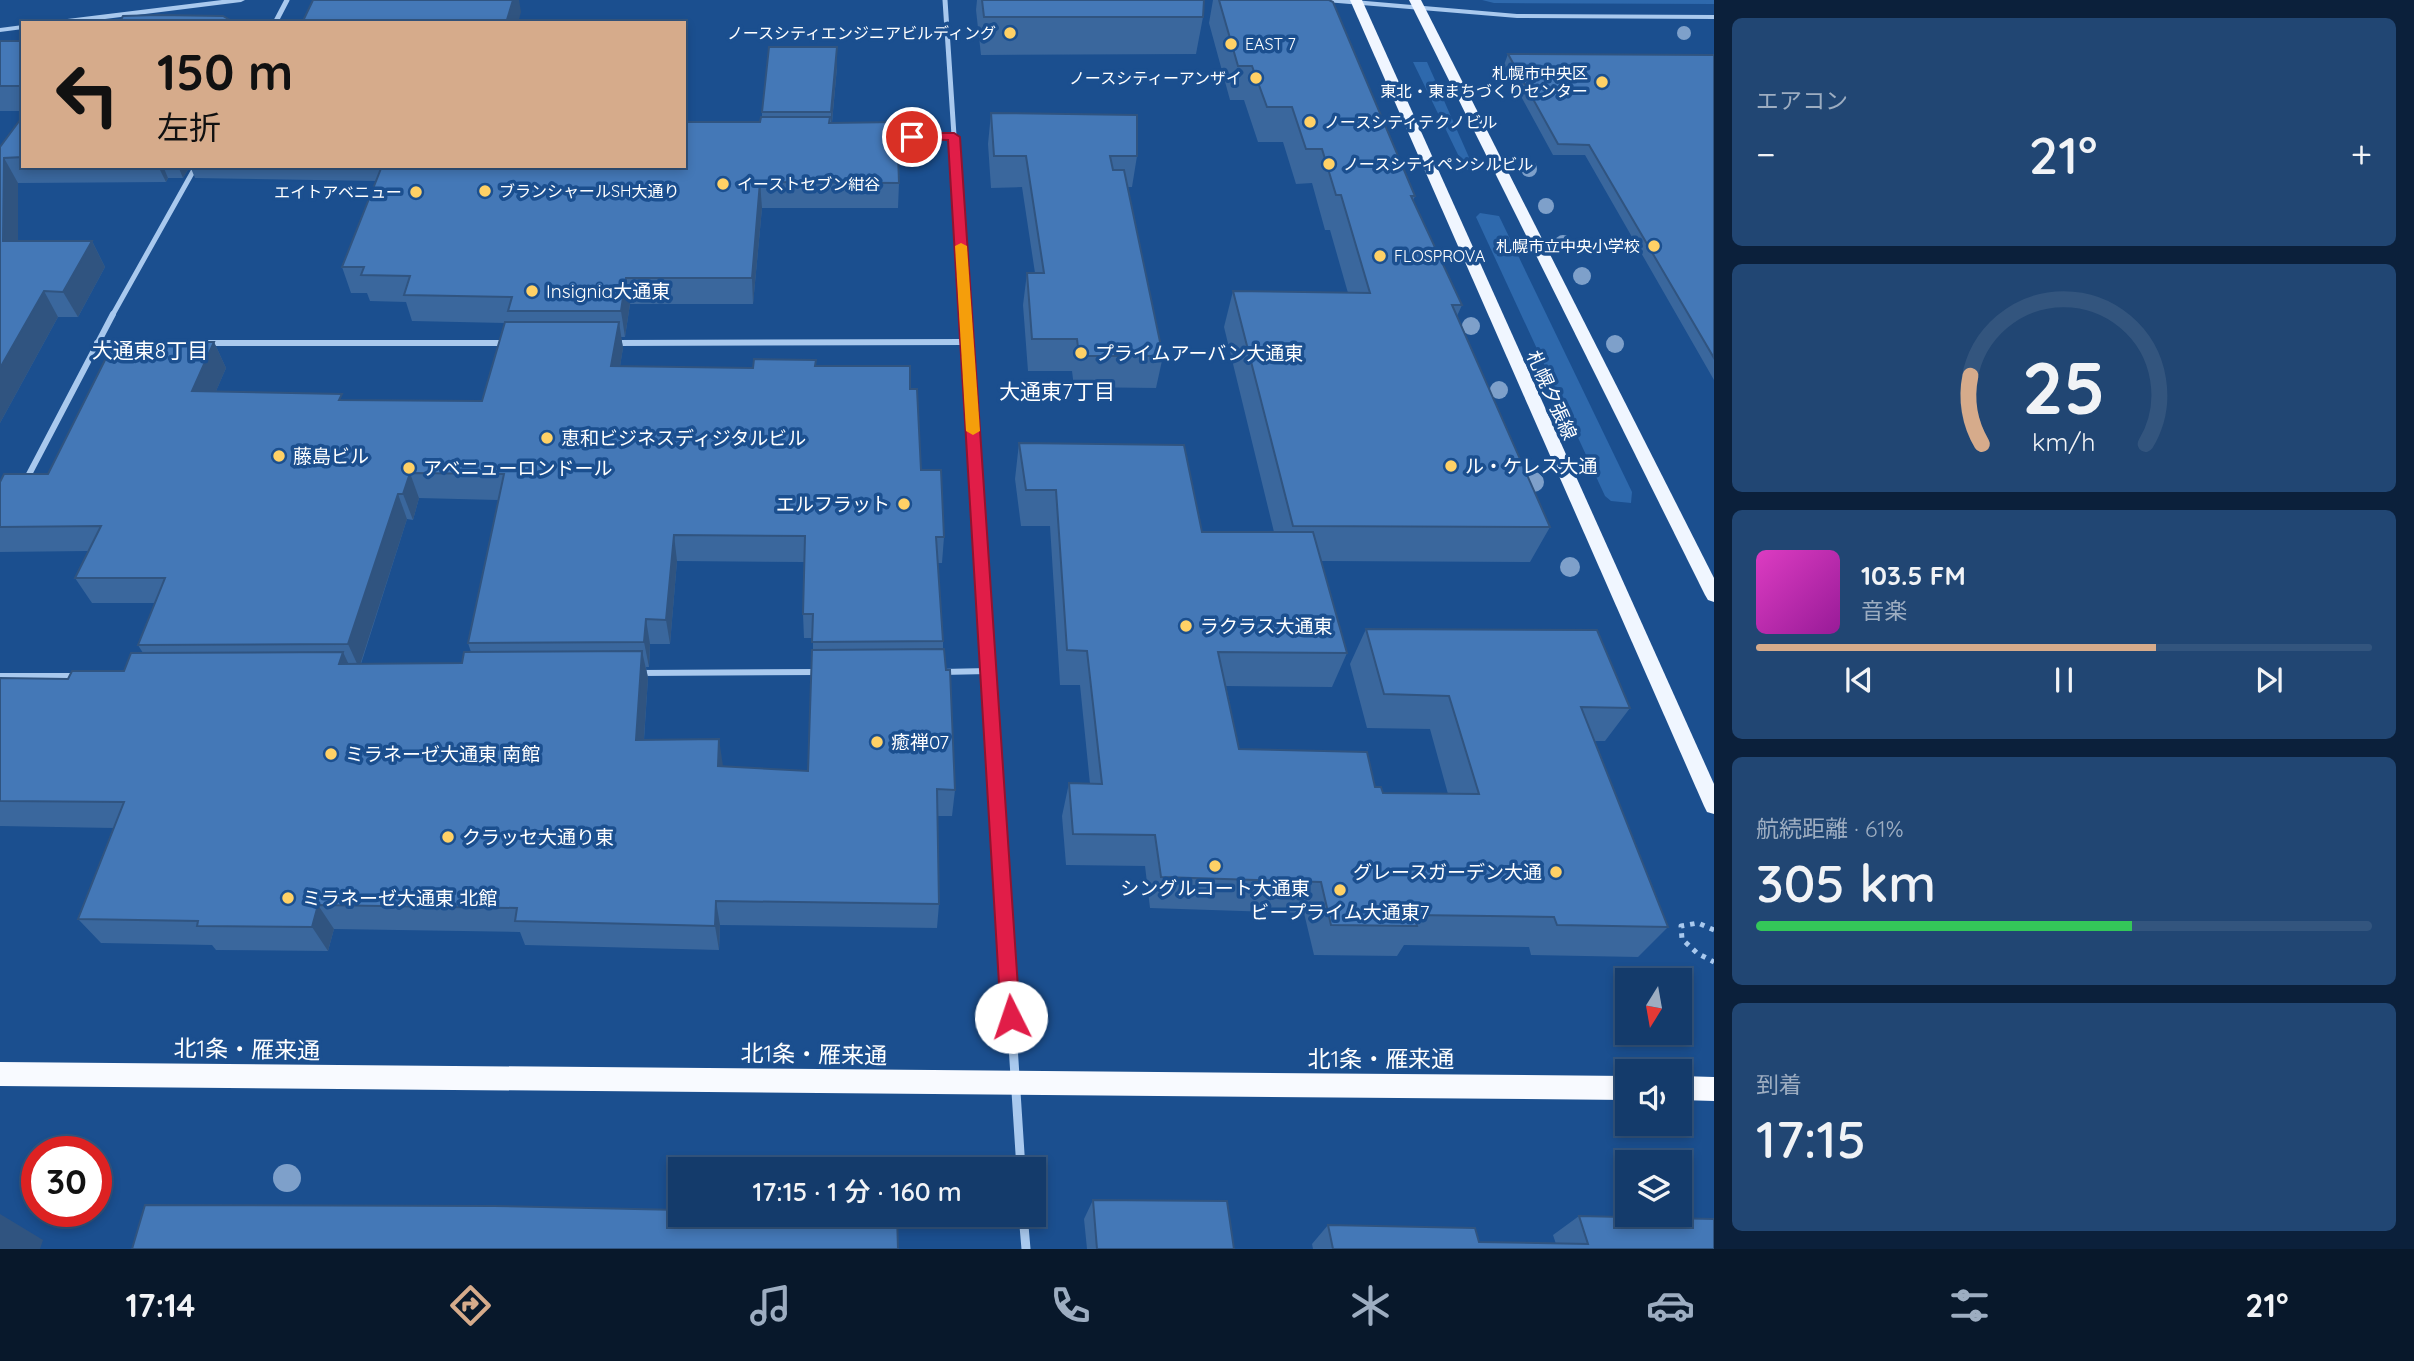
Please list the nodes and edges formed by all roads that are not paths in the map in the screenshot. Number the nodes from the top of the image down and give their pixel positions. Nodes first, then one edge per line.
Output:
1 (241, 0) edge
2 (287, 0) edge
3 (945, 0) edge
4 (1326, 0) edge
5 (1356, 1) edge
6 (1417, 4) edge
7 (1714, 17) edge
8 (68, 21) edge
9 (276, 21) edge
10 (21, 27) edge
11 (0, 30) edge
12 (884, 137) edge
13 (954, 137) junction
14 (194, 168) edge
15 (967, 342) junction
16 (97, 343) junction
17 (125, 343) edge
18 (195, 343) edge
19 (516, 343) edge
20 (613, 343) edge
21 (19, 492) edge
22 (1714, 595) edge
23 (988, 671) junction
24 (824, 672) edge
25 (936, 672) edge
26 (629, 673) edge
27 (0, 676) edge
28 (84, 676) edge
29 (1714, 806) edge
30 (0, 1074) edge
31 (1015, 1084) junction
32 (1615, 1088) edge
33 (1692, 1088) edge
34 (1714, 1088) edge
35 (1020, 1157) edge
36 (1024, 1227) edge
37 (1026, 1249) edge

1 - 8 street
2 - 9 street
3 - 13 street
4 - 5 street
5 - 6 street
5 - 29 main road, 札幌夕張線
6 - 7 street
6 - 22 main road
10 - 11 street
12 - 13 street
13 - 15 street
14 - 16 street
15 - 20 street
15 - 23 street
16 - 17 street
16 - 21 street
18 - 19 street
23 - 25 street
23 - 31 street
24 - 26 street
27 - 28 street
30 - 31 highway, 北1条・雁来通
31 - 32 highway, 北1条・雁来通
31 - 35 street
33 - 34 highway
36 - 37 street

